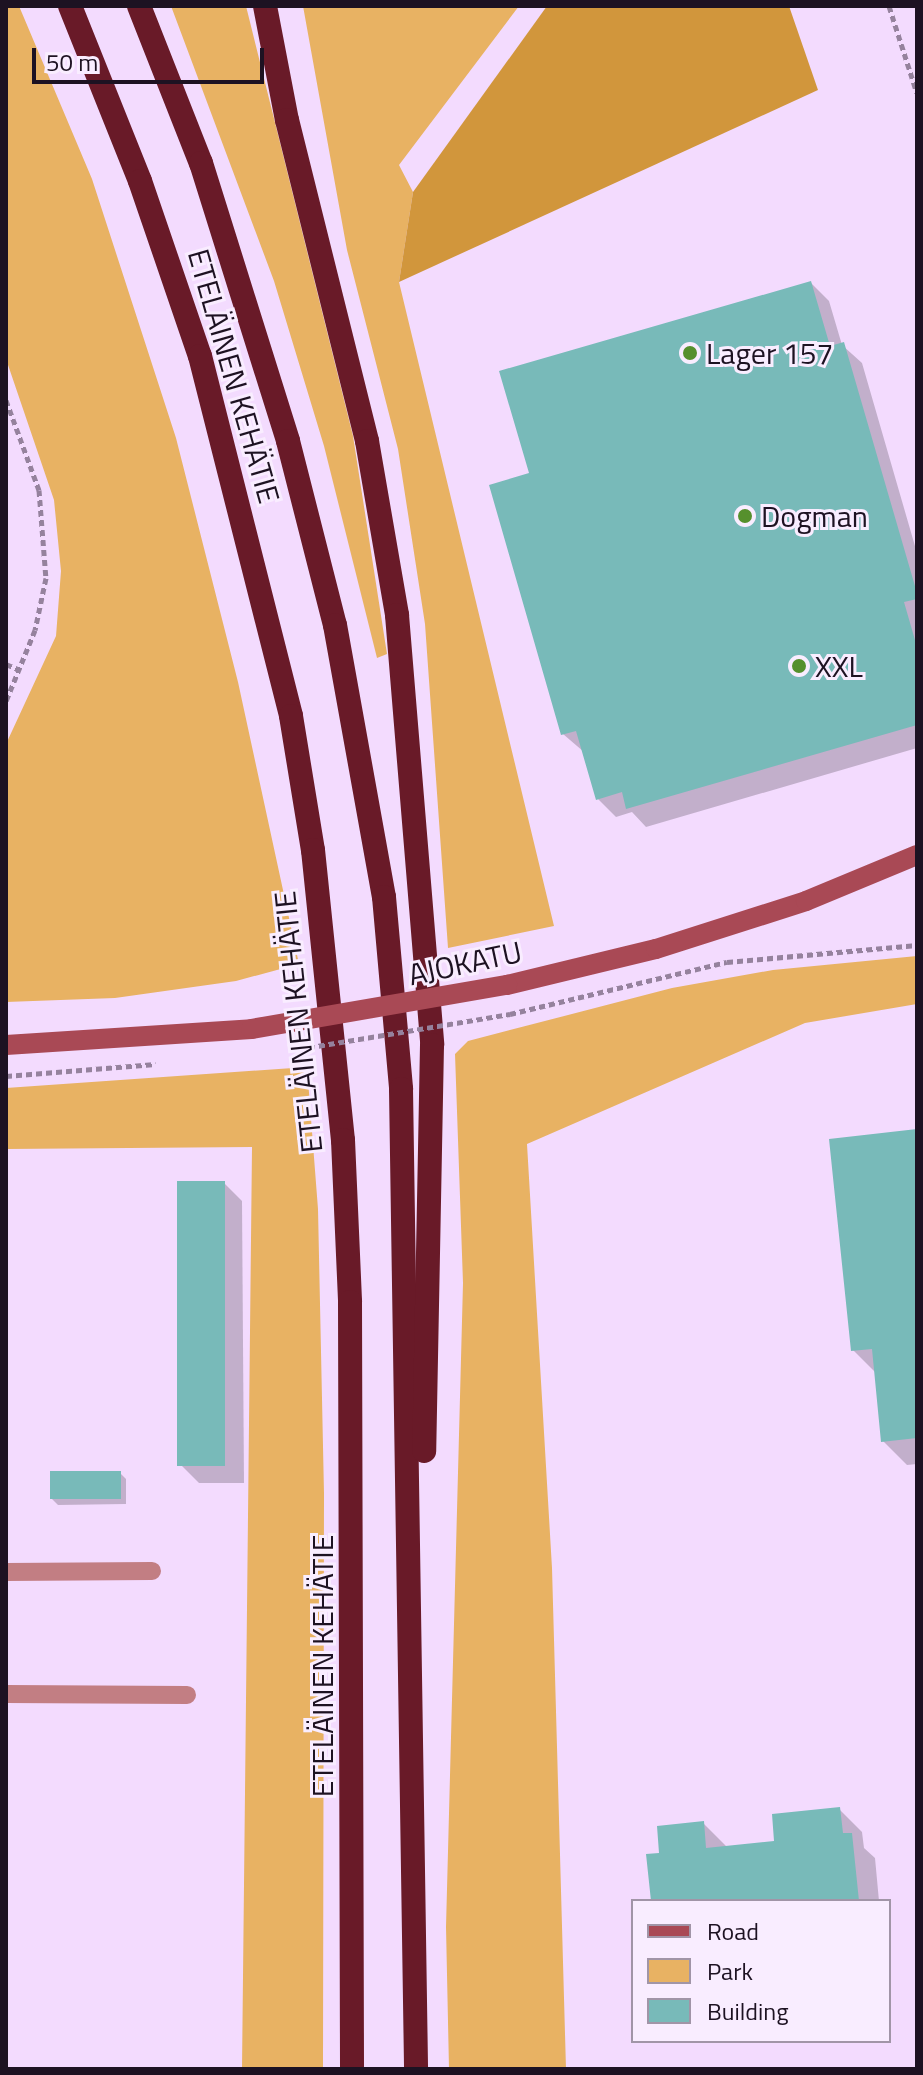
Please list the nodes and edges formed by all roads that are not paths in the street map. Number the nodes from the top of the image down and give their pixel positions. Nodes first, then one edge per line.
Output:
1 (139, 6) edge
2 (265, 6) edge
3 (72, 13) edge
4 (917, 855) edge
5 (6, 1045) edge
6 (152, 1571) dead end
7 (6, 1572) edge
8 (6, 1694) edge
9 (187, 1695) dead end
10 (415, 1774) junction
11 (352, 2069) edge
12 (416, 2069) edge

1 - 10 highway, ETELÄINEN KEHÄTIE
2 - 10 highway
3 - 11 highway, ETELÄINEN KEHÄTIE
4 - 5 street, AJOKATU, bridge
6 - 7 lane
8 - 9 lane
10 - 12 highway, ETELÄINEN KEHÄTIE

